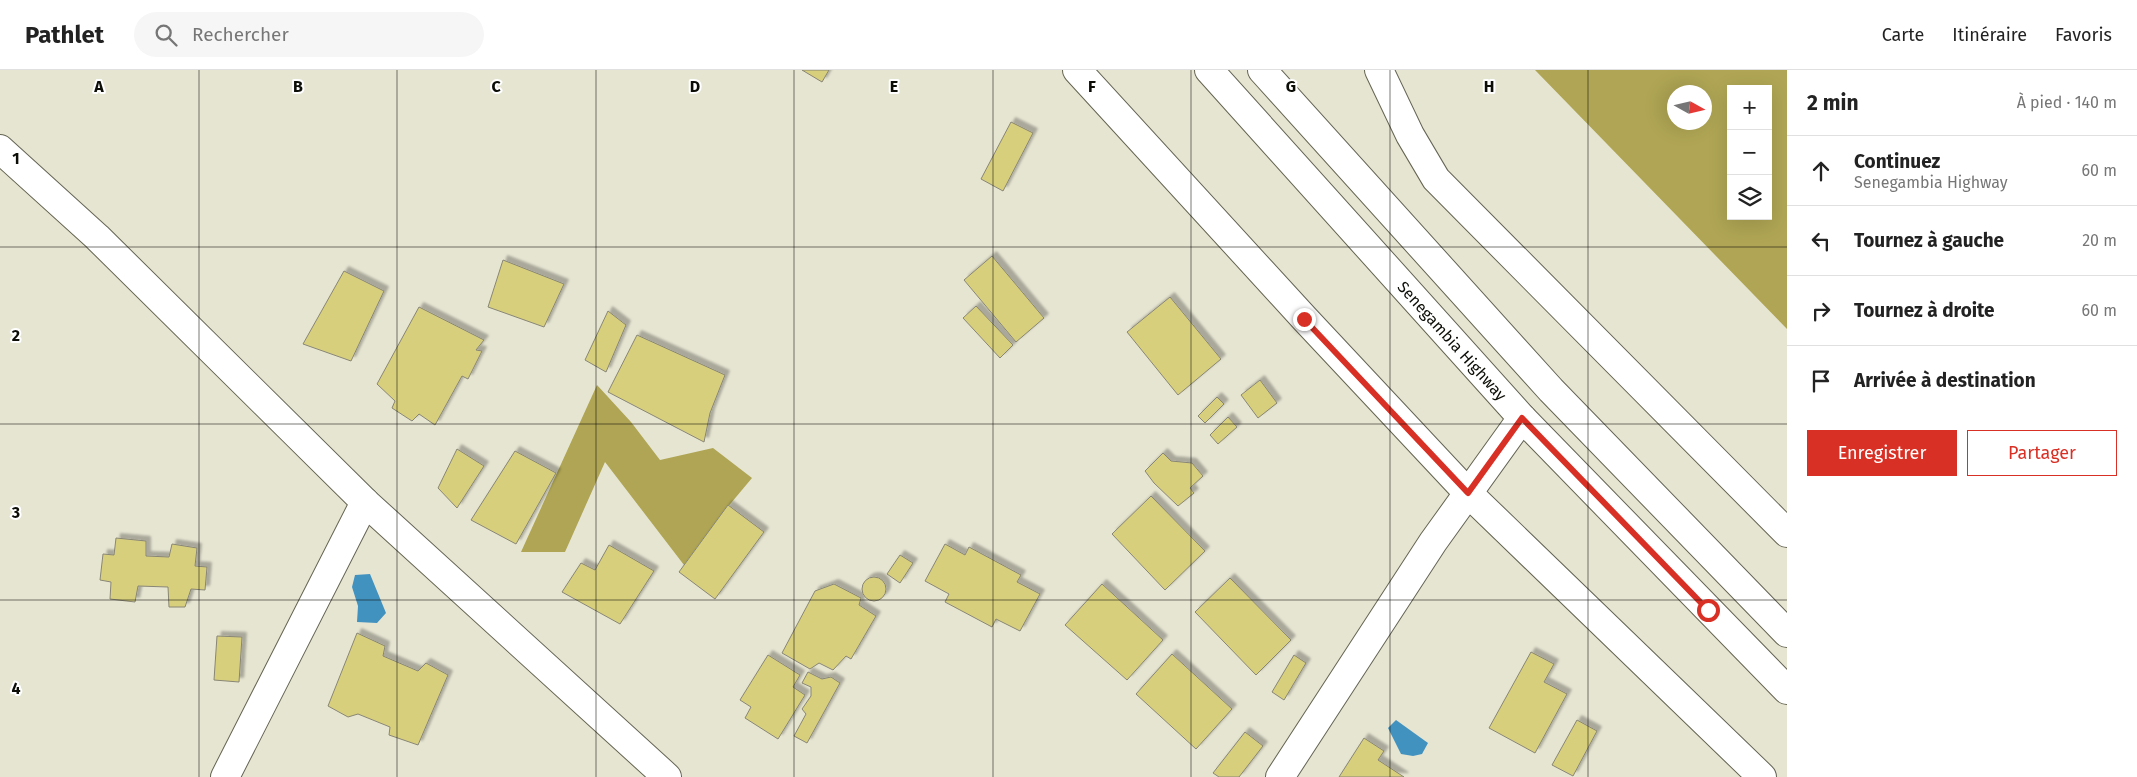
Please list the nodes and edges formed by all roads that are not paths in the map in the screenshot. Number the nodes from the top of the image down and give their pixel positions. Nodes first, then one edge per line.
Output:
1 (1077, 70) edge
2 (1209, 70) edge
3 (1262, 70) edge
4 (1379, 70) edge
5 (0, 150) edge
6 (1522, 418) junction
7 (1468, 493) junction
8 (364, 502) junction
9 (1787, 533) edge
10 (1787, 633) edge
11 (1787, 690) edge
12 (225, 777) edge
13 (667, 777) edge
14 (1280, 777) edge
15 (1762, 777) edge

1 - 7 street
2 - 6 street, Senegambia Highway
3 - 10 street
4 - 9 street
5 - 8 street
6 - 7 street
6 - 11 street, Senegambia Highway
7 - 14 street
7 - 15 street
8 - 12 street
8 - 13 street

